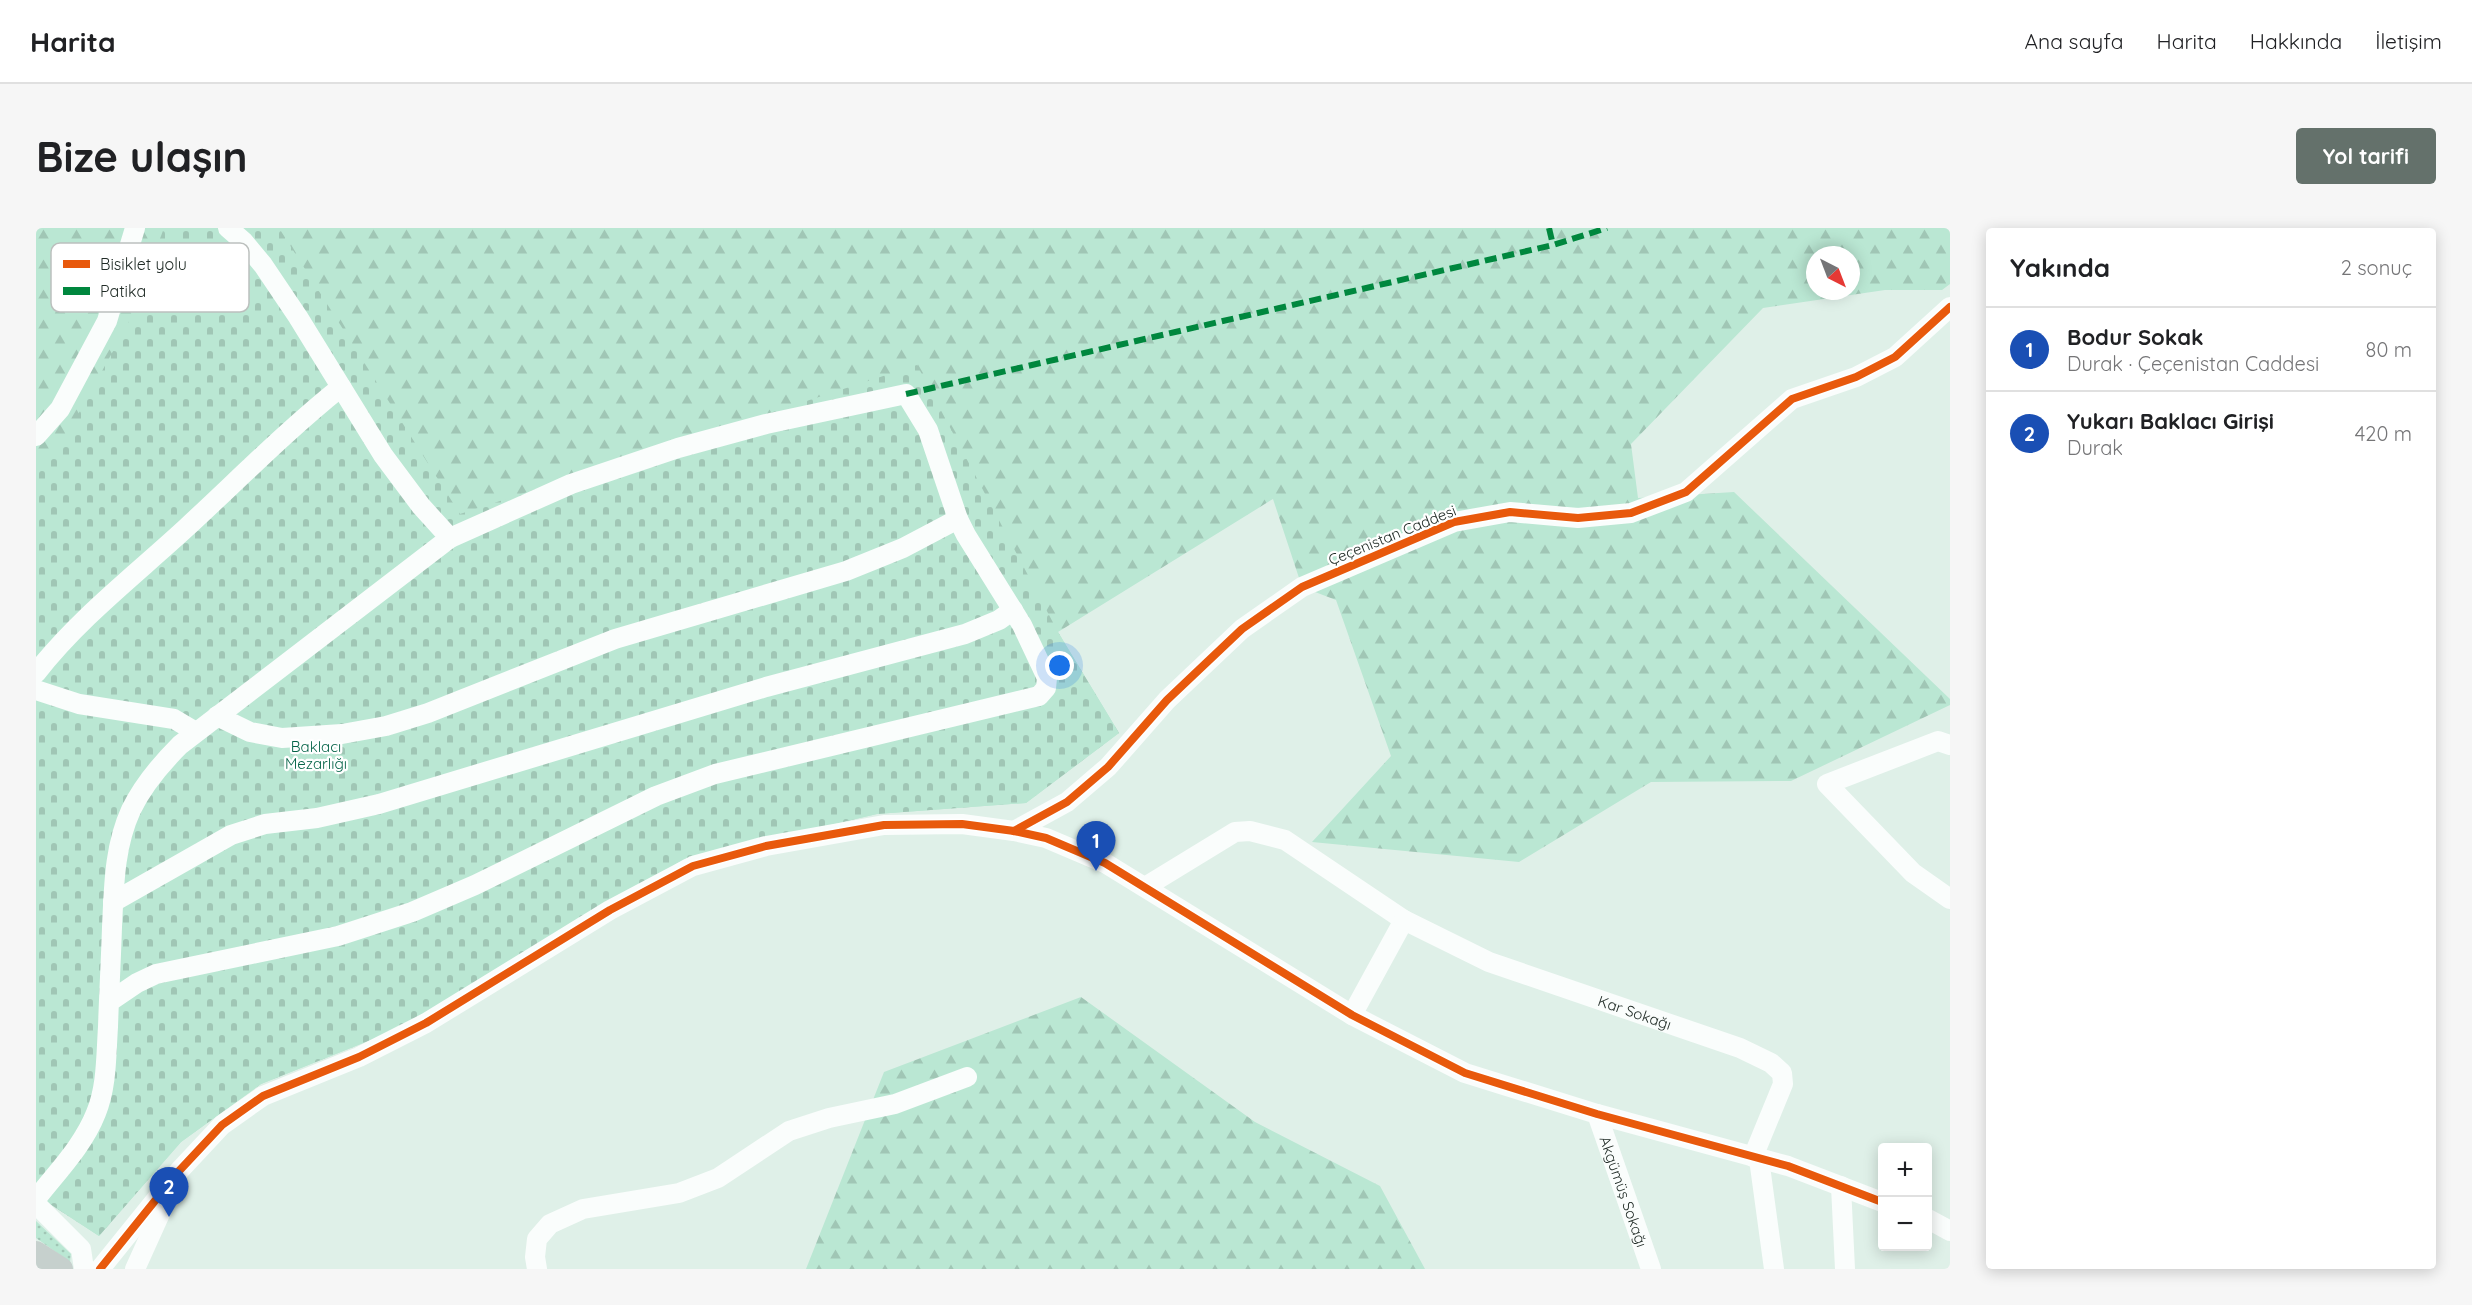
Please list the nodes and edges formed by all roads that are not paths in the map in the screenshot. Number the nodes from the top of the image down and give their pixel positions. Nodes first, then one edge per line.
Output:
1 (135, 228) edge
2 (228, 228) edge
3 (130, 243) edge
4 (245, 243) edge
5 (249, 248) edge
6 (1950, 307) edge
7 (110, 312) edge
8 (341, 387) junction
9 (36, 436) edge
10 (958, 519) junction
11 (450, 538) junction
12 (1013, 610) junction
13 (36, 673) edge
14 (36, 690) edge
15 (217, 716) junction
16 (196, 732) junction
17 (1950, 745) edge
18 (1014, 831) junction
19 (1145, 886) junction
20 (1950, 899) edge
21 (113, 902) junction
22 (1404, 920) junction
23 (109, 1002) junction
24 (1352, 1015) junction
25 (967, 1077) dead end
26 (1597, 1114) junction
27 (1756, 1158) junction
28 (179, 1171) junction
29 (1841, 1186) junction
30 (36, 1199) edge
31 (1878, 1200) edge
32 (36, 1204) edge
33 (1932, 1221) edge
34 (1950, 1231) edge
35 (36, 1253) edge
36 (61, 1269) edge
37 (84, 1269) edge
38 (100, 1269) edge
39 (135, 1269) edge
40 (537, 1269) edge
41 (1652, 1269) edge
42 (1774, 1269) edge
43 (1845, 1269) edge

1 - 3 street
2 - 4 street
5 - 8 street
6 - 18 street, Çeçenistan Caddesi
7 - 9 street
8 - 11 street
8 - 13 street
10 - 11 street
10 - 12 street
10 - 15 street
11 - 15 street
12 - 21 street
12 - 23 street
14 - 16 street
15 - 16 street
16 - 21 street
17 - 20 street
18 - 19 street
18 - 28 street
19 - 22 street, Kar Sokağı
19 - 24 street
21 - 23 street
22 - 24 street
22 - 27 street, Kar Sokağı
23 - 30 street
24 - 26 street
25 - 40 street
26 - 27 street
26 - 41 street, Akgümüş Sokağı
27 - 29 street
27 - 42 street
28 - 38 street
28 - 39 street
29 - 31 street
29 - 43 street
32 - 37 street
33 - 34 street
35 - 36 main road

